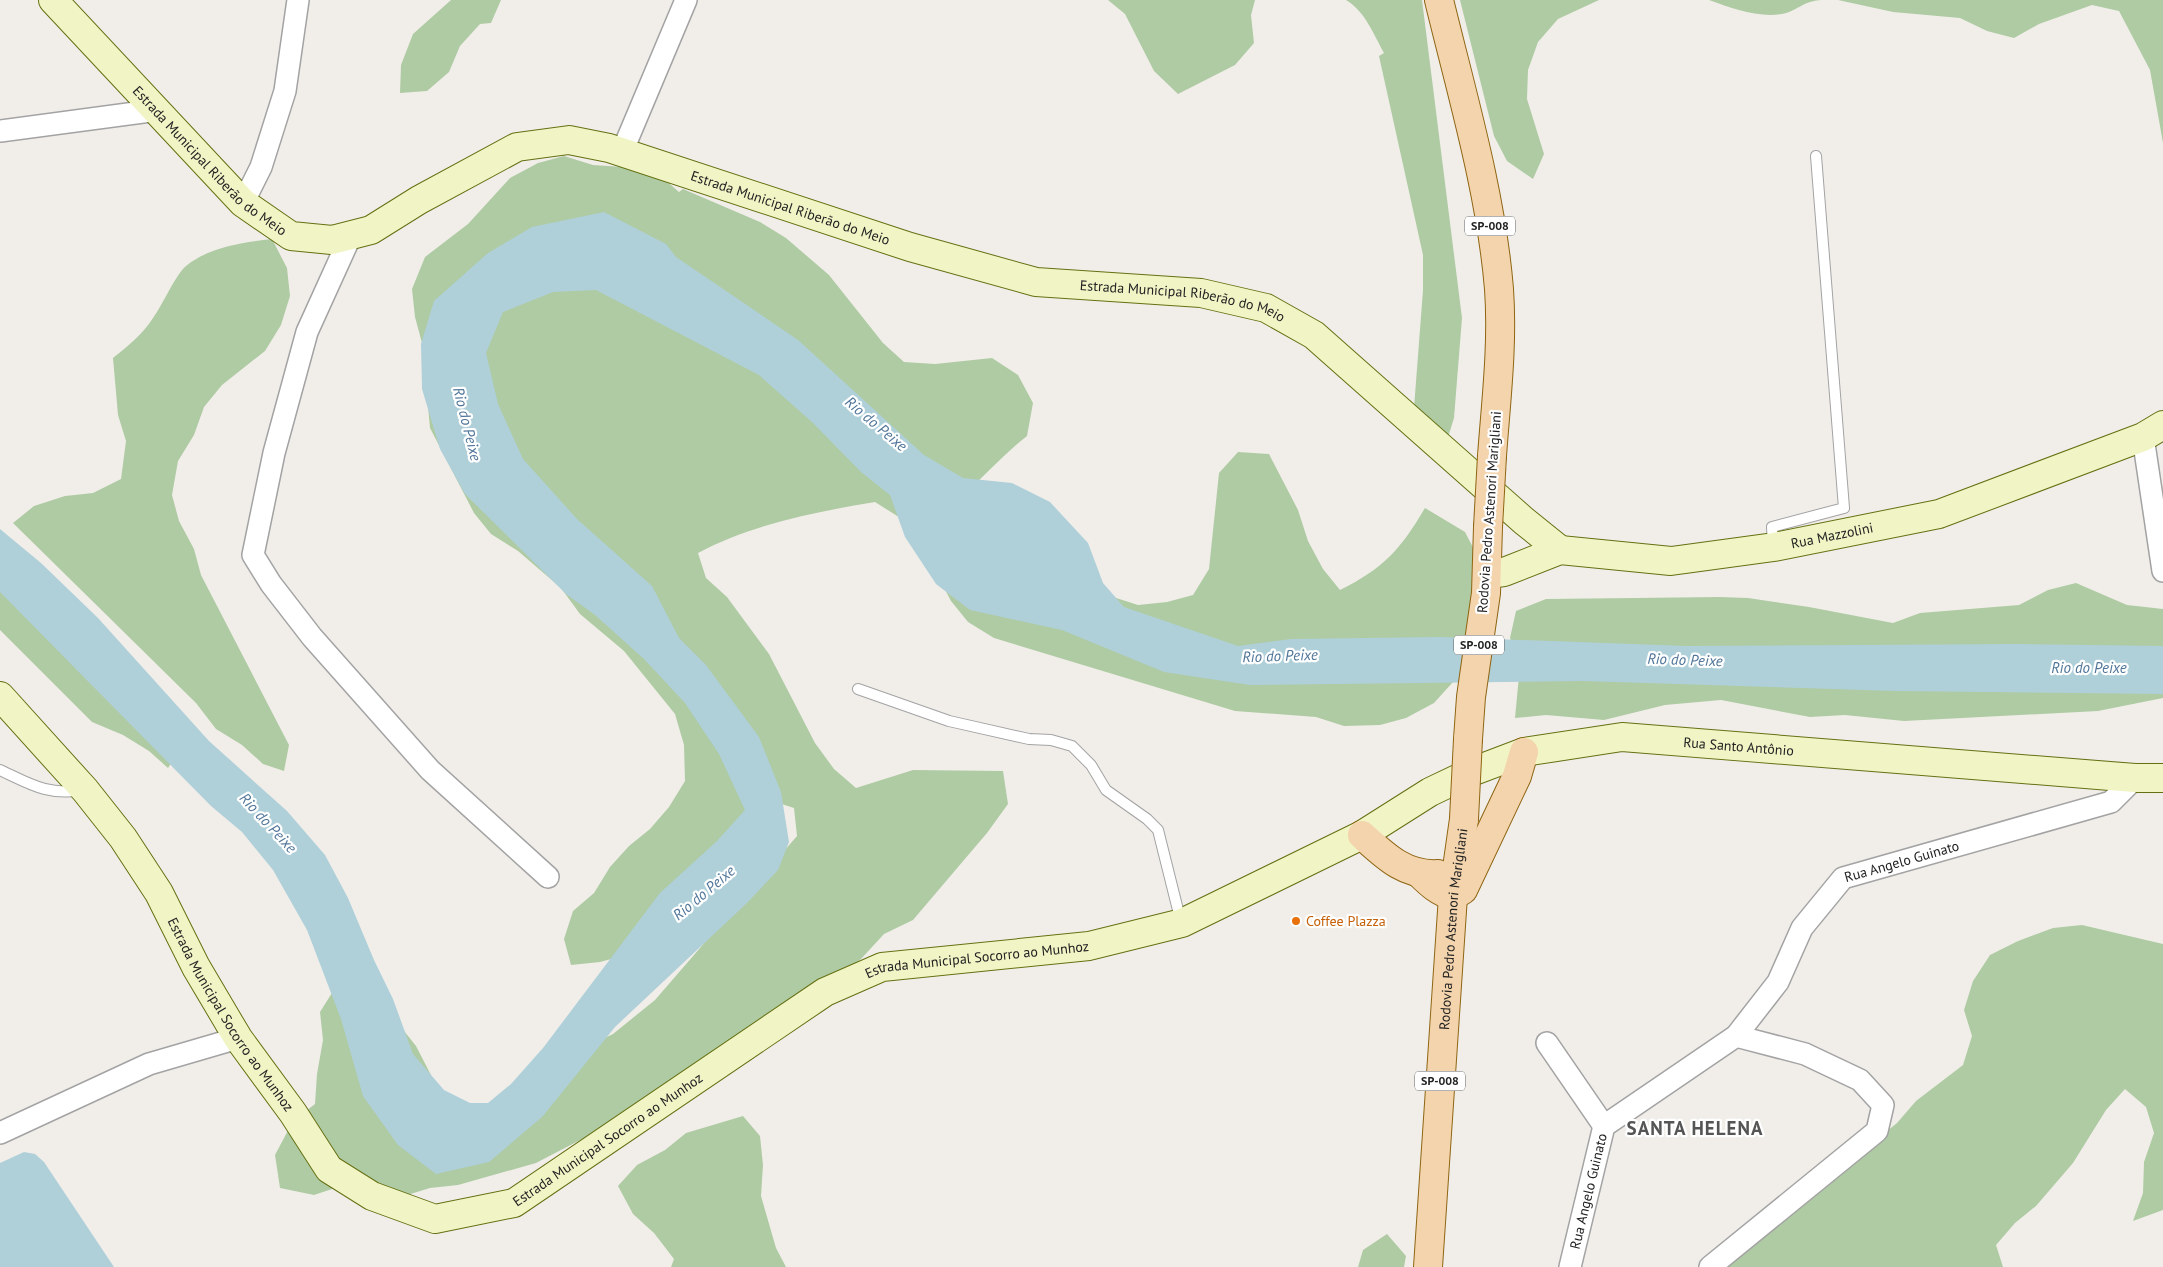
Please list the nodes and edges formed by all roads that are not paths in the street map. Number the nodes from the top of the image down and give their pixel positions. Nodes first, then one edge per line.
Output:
1 (53, 0) edge
2 (298, 0) edge
3 (686, 0) edge
4 (1439, 0) edge
5 (158, 110) junction
6 (0, 131) edge
7 (622, 152) junction
8 (1816, 156) dead end
9 (243, 203) junction
10 (351, 235) junction
11 (2153, 431) edge
12 (1774, 547) junction
13 (1560, 550) junction
14 (2163, 571) edge
15 (1487, 583) junction
16 (858, 689) dead end
17 (0, 696) edge
18 (1524, 752) junction
19 (0, 770) edge
20 (2135, 778) junction
21 (2163, 778) edge
22 (85, 790) junction
23 (1362, 835) junction
24 (548, 878) dead end
25 (1455, 884) junction
26 (1182, 923) junction
27 (1736, 1036) junction
28 (238, 1038) junction
29 (1547, 1043) dead end
30 (1604, 1126) junction
31 (0, 1133) edge
32 (1428, 1267) edge
33 (1570, 1267) edge
34 (1710, 1267) edge

1 - 5 street, Estrada Municipal Riberão do Meio
2 - 9 street
3 - 7 street
4 - 15 main road, Rodovia Pedro Astenori Marigliani / SP-008, bridge
5 - 6 street
5 - 9 street, Estrada Municipal Riberão do Meio
7 - 10 street, Estrada Municipal Riberão do Meio
7 - 13 street, Estrada Municipal Riberão do Meio
8 - 12 lane
9 - 10 street, Estrada Municipal Riberão do Meio
10 - 24 street
11 - 12 street, Rua Mazzolini
11 - 14 street
12 - 13 street, Rua Mazzolini
13 - 15 street, Rua Mazzolini
15 - 25 main road, Rodovia Pedro Astenori Marigliani / SP-008, bridge
16 - 26 lane
17 - 22 street, Estrada Municipal Socorro ao Munhoz
18 - 20 street, Rua Santo Antônio
18 - 23 street, Rua Santo Antônio
18 - 25 main road
19 - 22 lane
20 - 21 street, Rua Santo Antônio
20 - 27 street, Rua Angelo Guinato
22 - 28 street, Estrada Municipal Socorro ao Munhoz
23 - 25 main road
23 - 26 street, Estrada Municipal Socorro ao Munhoz
25 - 32 main road, Rodovia Pedro Astenori Marigliani / SP-008
26 - 28 street, Estrada Municipal Socorro ao Munhoz
27 - 30 street, Rua Angelo Guinato
27 - 34 street
28 - 31 street
29 - 30 street
30 - 33 street, Rua Angelo Guinato

